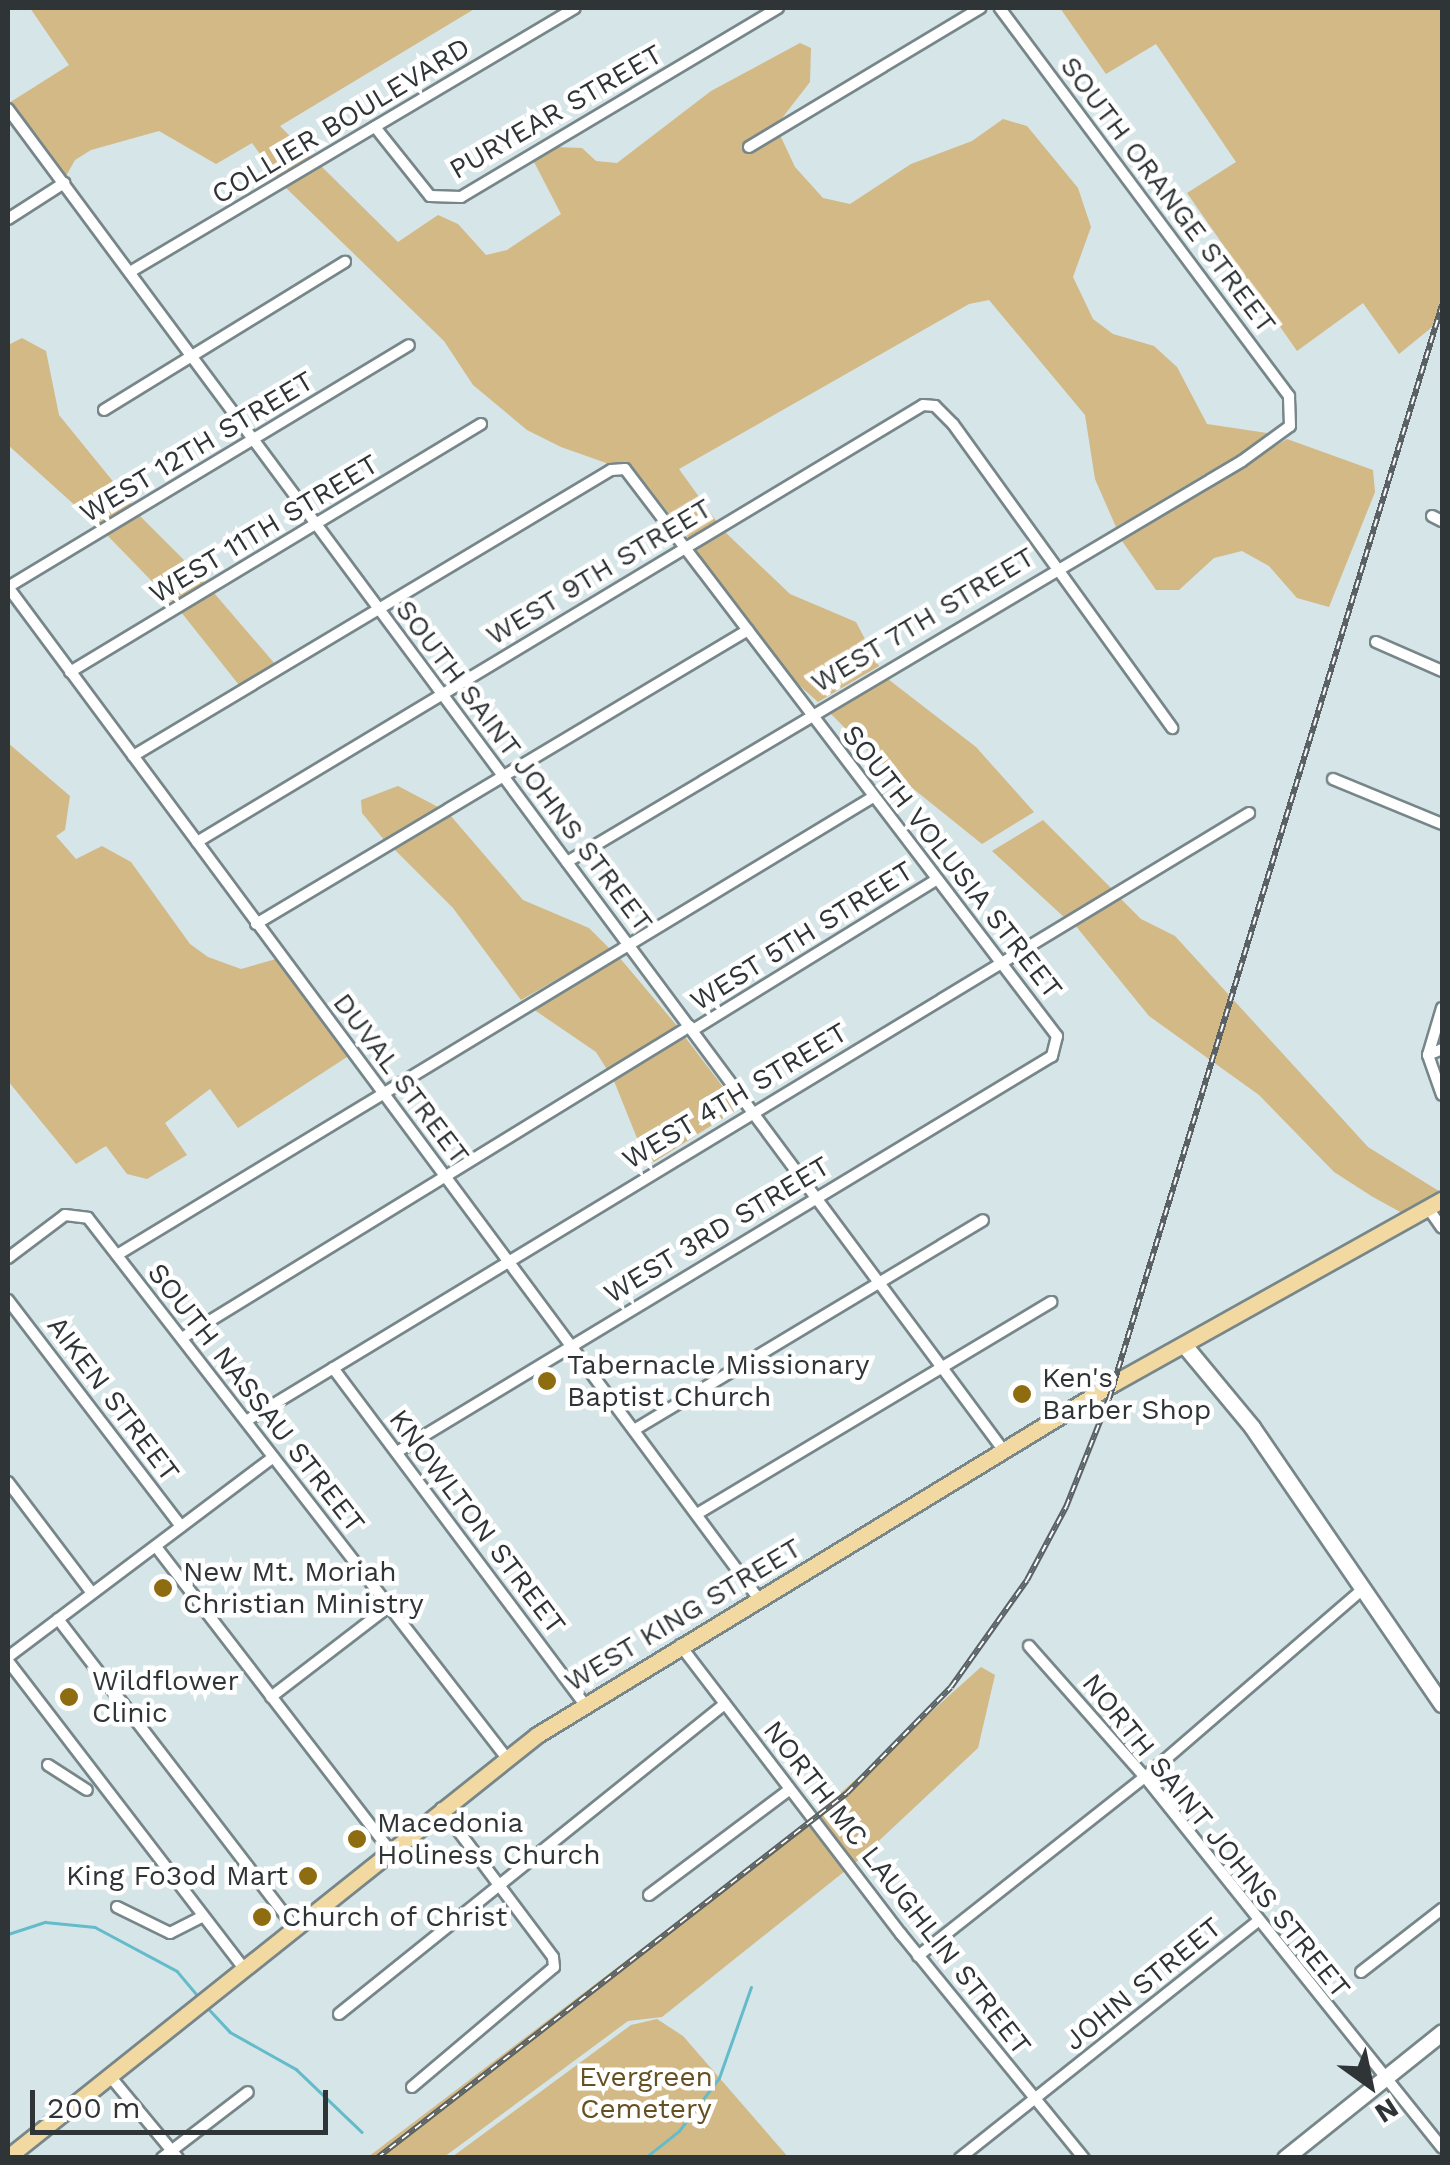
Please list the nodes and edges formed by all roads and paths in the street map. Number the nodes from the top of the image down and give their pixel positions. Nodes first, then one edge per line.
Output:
1 (575, 8) edge
2 (778, 8) edge
3 (980, 8) edge
4 (1000, 8) edge
5 (8, 109) edge
6 (375, 127) junction
7 (749, 147) dead end
8 (64, 183) junction
9 (8, 218) edge
10 (345, 262) dead end
11 (130, 272) junction
12 (409, 345) dead end
13 (192, 356) junction
14 (104, 410) dead end
15 (1294, 412) joint
16 (481, 424) dead end
17 (254, 440) junction
18 (317, 525) junction
19 (688, 547) junction
20 (1056, 568) junction
21 (8, 587) edge
22 (379, 609) junction
23 (748, 630) junction
24 (1376, 642) dead end
25 (1442, 671) edge
26 (70, 672) junction
27 (441, 694) junction
28 (810, 713) junction
29 (1172, 728) dead end
30 (133, 756) junction
31 (503, 777) junction
32 (1333, 780) dead end
33 (873, 798) junction
34 (1249, 814) dead end
35 (1442, 824) edge
36 (197, 842) junction
37 (567, 862) junction
38 (936, 880) junction
39 (256, 924) junction
40 (628, 944) junction
41 (999, 964) junction
42 (1442, 1008) edge
43 (691, 1028) junction
44 (1059, 1046) joint
45 (1442, 1049) edge
46 (1428, 1055) junction
47 (384, 1092) junction
48 (1442, 1096) edge
49 (754, 1110) junction
50 (446, 1176) junction
51 (818, 1196) junction
52 (1435, 1204) edge
53 (984, 1220) dead end
54 (1442, 1228) edge
55 (117, 1255) junction
56 (8, 1258) edge
57 (508, 1260) junction
58 (878, 1280) junction
59 (8, 1300) edge
60 (1051, 1302) dead end
61 (182, 1338) junction
62 (570, 1344) junction
63 (1184, 1345) junction
64 (941, 1366) junction
65 (333, 1368) junction
66 (246, 1420) junction
67 (634, 1430) junction
68 (1004, 1451) junction
69 (396, 1452) junction
70 (274, 1458) junction
71 (8, 1482) edge
72 (697, 1514) junction
73 (181, 1526) junction
74 (157, 1548) junction
75 (1364, 1588) junction
76 (92, 1593) junction
77 (758, 1598) junction
78 (387, 1608) junction
79 (58, 1619) junction
80 (680, 1644) junction
81 (1028, 1646) dead end
82 (8, 1659) edge
83 (272, 1697) junction
84 (584, 1704) junction
85 (725, 1704) junction
86 (1442, 1704) edge
87 (506, 1757) junction
88 (48, 1766) dead end
89 (1145, 1777) junction
90 (87, 1790) dead end
91 (789, 1790) junction
92 (441, 1808) junction
93 (389, 1848) junction
94 (500, 1883) junction
95 (649, 1894) dead end
96 (117, 1906) dead end
97 (1442, 1909) edge
98 (203, 1916) junction
99 (1259, 1920) junction
100 (294, 1925) junction
101 (918, 1956) junction
102 (243, 1966) junction
103 (1361, 1972) dead end
104 (339, 2014) dead end
105 (1442, 2032) edge
106 (110, 2075) junction
107 (1384, 2079) junction
108 (412, 2087) dead end
109 (248, 2092) dead end
110 (1036, 2099) junction
111 (1442, 2148) edge
112 (171, 2155) edge
113 (8, 2157) edge
114 (960, 2158) edge
115 (1084, 2158) edge
116 (1286, 2158) edge

1 - 6 street, COLLIER BOULEVARD
2 - 6 street, PURYEAR STREET
3 - 7 street
4 - 15 street, SOUTH ORANGE STREET
5 - 8 street, SOUTH SAINT JOHNS STREET
6 - 11 street, COLLIER BOULEVARD
8 - 9 street
8 - 11 street, SOUTH SAINT JOHNS STREET
10 - 13 street
11 - 13 street, SOUTH SAINT JOHNS STREET
12 - 17 street, WEST 12TH STREET
13 - 14 street
13 - 17 street, SOUTH SAINT JOHNS STREET
15 - 20 street, WEST 7TH STREET
16 - 18 street, WEST 11TH STREET
17 - 18 street, SOUTH SAINT JOHNS STREET
17 - 21 street, WEST 12TH STREET
18 - 22 street, SOUTH SAINT JOHNS STREET
18 - 26 street, WEST 11TH STREET
19 - 20 street, WEST 9TH STREET
19 - 22 street, SOUTH VOLUSIA STREET
19 - 23 street, SOUTH VOLUSIA STREET
19 - 27 street, WEST 9TH STREET
20 - 28 street, WEST 7TH STREET
20 - 29 street
21 - 26 street, DUVAL STREET
22 - 27 street, SOUTH SAINT JOHNS STREET
22 - 30 street
23 - 28 street, SOUTH VOLUSIA STREET
23 - 31 street
24 - 25 street
26 - 30 street, DUVAL STREET
27 - 31 street, SOUTH SAINT JOHNS STREET
27 - 36 street, WEST 9TH STREET
28 - 33 street, SOUTH VOLUSIA STREET
28 - 37 street, WEST 7TH STREET
30 - 36 street, DUVAL STREET
31 - 37 street, SOUTH SAINT JOHNS STREET
31 - 39 street
32 - 35 street
33 - 38 street, SOUTH VOLUSIA STREET
33 - 40 street
34 - 41 street, WEST 4TH STREET
36 - 39 street, DUVAL STREET
37 - 40 street, SOUTH SAINT JOHNS STREET
38 - 41 street, SOUTH VOLUSIA STREET
38 - 43 street, WEST 5TH STREET
39 - 47 street, DUVAL STREET
40 - 43 street, SOUTH SAINT JOHNS STREET
40 - 47 street
41 - 44 street, SOUTH VOLUSIA STREET
41 - 49 street, WEST 4TH STREET
42 - 46 street
43 - 49 street, SOUTH SAINT JOHNS STREET
43 - 50 street, WEST 5TH STREET
44 - 51 street, WEST 3RD STREET
45 - 46 street
46 - 48 street
47 - 50 street, DUVAL STREET
47 - 55 street
49 - 51 street, SOUTH SAINT JOHNS STREET
49 - 57 street, WEST 4TH STREET
50 - 57 street, DUVAL STREET
50 - 61 street, WEST 5TH STREET
51 - 58 street, SOUTH SAINT JOHNS STREET
51 - 62 street, WEST 3RD STREET
52 - 54 street
52 - 63 main road, WEST KING STREET
53 - 58 street
55 - 56 street, SOUTH NASSAU STREET
55 - 61 street, SOUTH NASSAU STREET
57 - 62 street, DUVAL STREET
57 - 65 street, WEST 4TH STREET
58 - 64 street, SOUTH SAINT JOHNS STREET
58 - 67 street
59 - 73 street, AIKEN STREET
60 - 64 street
61 - 66 street, SOUTH NASSAU STREET
62 - 67 street, DUVAL STREET
62 - 69 street, WEST 3RD STREET
63 - 68 main road, WEST KING STREET
63 - 75 main road
64 - 68 street, SOUTH SAINT JOHNS STREET
64 - 72 street
65 - 66 street, WEST 4TH STREET
65 - 69 street, KNOWLTON STREET
66 - 70 street, SOUTH NASSAU STREET
67 - 72 street, DUVAL STREET
68 - 77 main road, WEST KING STREET
69 - 84 street, KNOWLTON STREET
70 - 73 street
70 - 78 street, SOUTH NASSAU STREET
71 - 76 street
72 - 77 street, DUVAL STREET
73 - 74 street
74 - 76 street
74 - 83 street
75 - 86 main road
75 - 89 street
76 - 79 street
77 - 80 main road, WEST KING STREET
78 - 83 street
78 - 87 street, SOUTH NASSAU STREET
79 - 82 street
79 - 100 street
80 - 84 main road, WEST KING STREET
80 - 85 street, NORTH MC LAUGHLIN STREET
81 - 89 street, NORTH SAINT JOHNS STREET
82 - 98 street
83 - 93 street
84 - 87 main road, WEST KING STREET
85 - 91 street, NORTH MC LAUGHLIN STREET
85 - 94 street
87 - 92 main road, WEST KING STREET
88 - 90 street
89 - 99 street, NORTH SAINT JOHNS STREET
89 - 101 street
91 - 95 street
91 - 101 street, NORTH MC LAUGHLIN STREET
92 - 93 main road, WEST KING STREET
92 - 94 street
93 - 100 main road, WEST KING STREET
94 - 104 street
94 - 108 street
96 - 98 street
97 - 103 street
98 - 102 street
99 - 107 street, NORTH SAINT JOHNS STREET
99 - 110 street, JOHN STREET
100 - 102 main road, WEST KING STREET
101 - 110 street, NORTH MC LAUGHLIN STREET
102 - 106 main road, WEST KING STREET
105 - 107 main road
106 - 112 street
106 - 113 main road, WEST KING STREET
107 - 111 street, NORTH SAINT JOHNS STREET
107 - 116 main road
109 - 112 street
110 - 114 street, JOHN STREET
110 - 115 street, NORTH MC LAUGHLIN STREET

